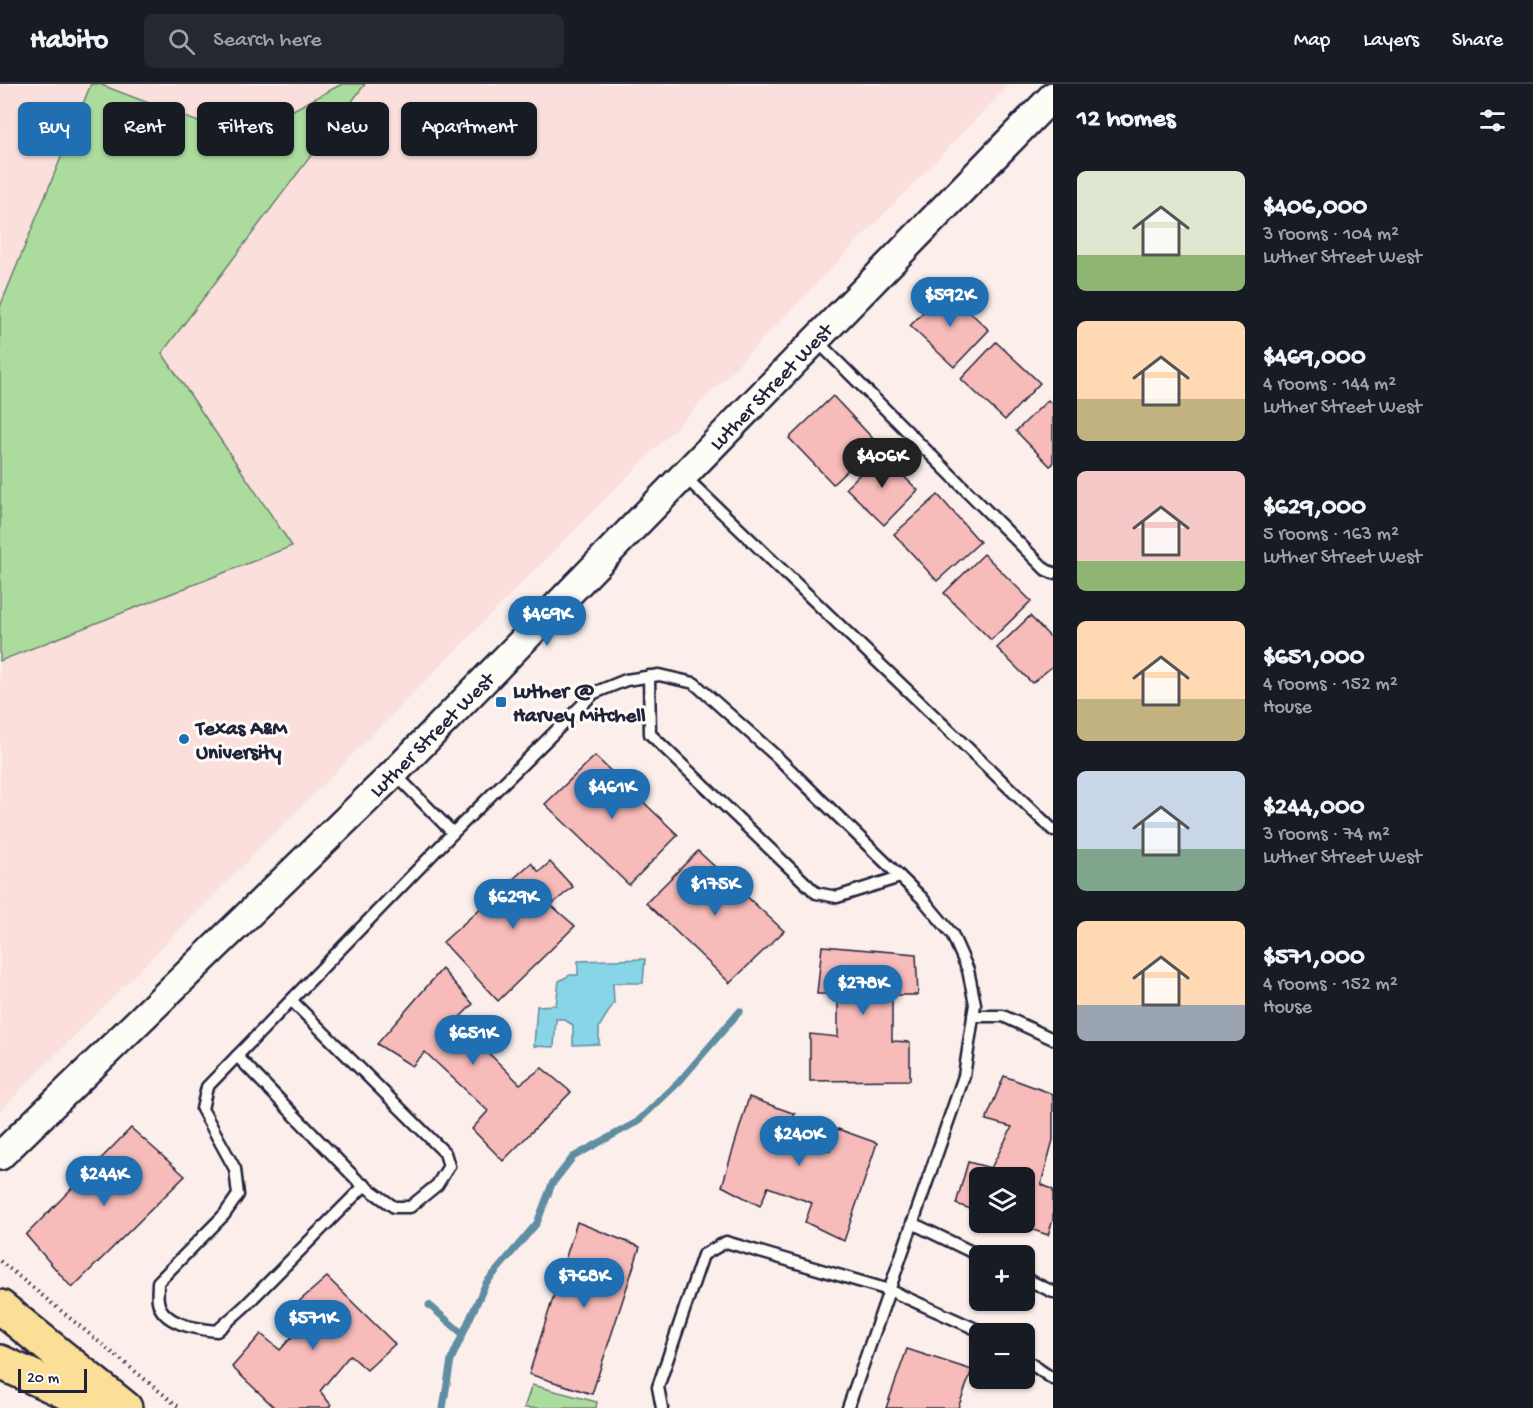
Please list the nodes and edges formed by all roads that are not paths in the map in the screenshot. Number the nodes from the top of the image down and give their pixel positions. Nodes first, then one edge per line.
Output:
1 (1046, 108) edge
2 (815, 340) junction
3 (684, 476) junction
4 (1053, 573) edge
5 (649, 676) junction
6 (394, 772) junction
7 (1053, 830) edge
8 (453, 833) junction
9 (900, 877) junction
10 (292, 1001) junction
11 (973, 1016) junction
12 (1053, 1039) edge
13 (237, 1056) junction
14 (0, 1156) edge
15 (365, 1185) junction
16 (912, 1223) junction
17 (969, 1251) edge
18 (1035, 1283) edge
19 (889, 1290) junction
20 (2, 1292) edge
21 (1053, 1292) edge
22 (969, 1326) edge
23 (0, 1362) edge
24 (1035, 1367) edge
25 (1053, 1379) edge
26 (101, 1408) edge
27 (125, 1408) edge
28 (662, 1408) edge
29 (848, 1408) edge

1 - 2 street, Luther Street West
2 - 3 street, Luther Street West
2 - 4 lane
3 - 6 street, Luther Street West
3 - 7 lane
5 - 8 lane
5 - 9 lane
5 - 9 lane
6 - 8 lane
6 - 14 street, Luther Street West
8 - 10 lane
9 - 11 lane
10 - 13 lane
10 - 15 lane
11 - 12 lane
11 - 16 lane
13 - 15 lane
13 - 15 lane
16 - 17 lane
16 - 19 lane
18 - 21 lane
19 - 22 lane
19 - 28 lane
19 - 29 lane
20 - 27 highway
23 - 26 highway
24 - 25 lane

